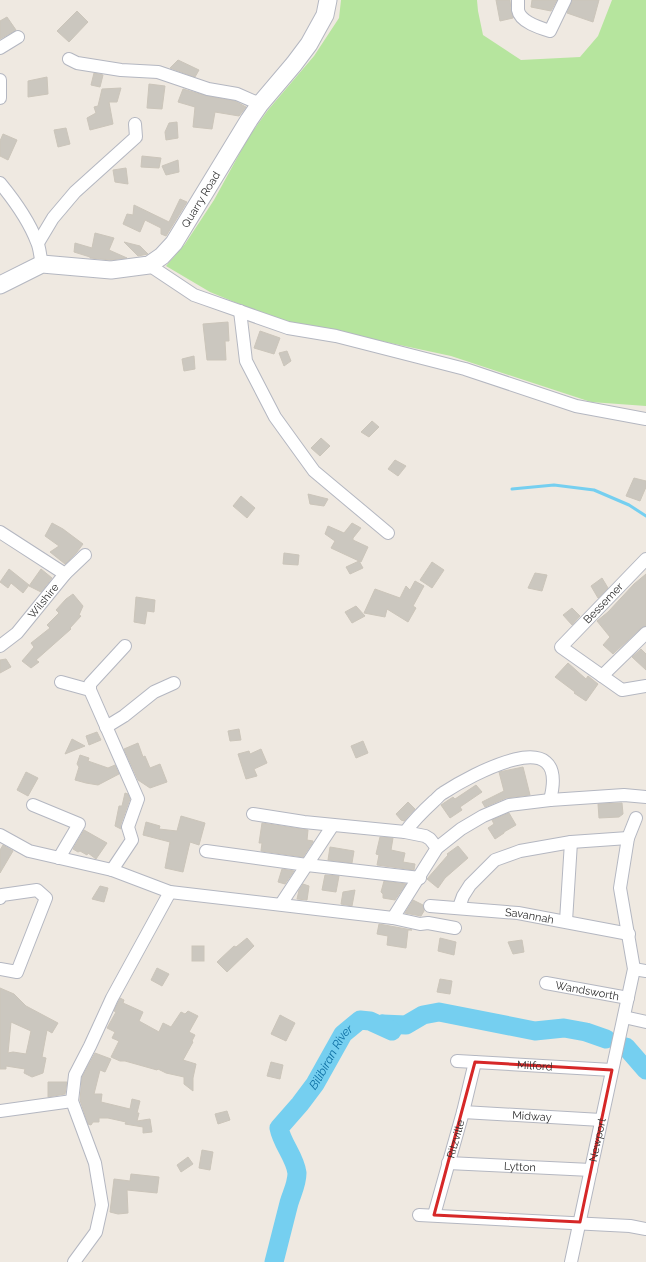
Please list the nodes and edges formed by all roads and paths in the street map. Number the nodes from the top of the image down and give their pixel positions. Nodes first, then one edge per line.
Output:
1 (328, 0) edge
2 (518, 0) edge
3 (565, 0) edge
4 (18, 37) dead end
5 (0, 48) edge
6 (69, 59) dead end
7 (0, 80) edge
8 (0, 98) edge
9 (260, 104) junction
10 (136, 124) dead end
11 (0, 183) edge
12 (38, 243) junction
13 (42, 264) junction
14 (149, 265) junction
15 (2, 281) edge
16 (240, 311) junction
17 (646, 419) edge
18 (388, 533) dead end
19 (2, 535) edge
20 (85, 555) dead end
21 (646, 559) edge
22 (64, 574) junction
23 (646, 633) edge
24 (0, 646) edge
25 (125, 646) dead end
26 (602, 676) junction
27 (61, 682) dead end
28 (174, 683) dead end
29 (646, 686) edge
30 (90, 690) junction
31 (106, 727) junction
32 (646, 796) edge
33 (550, 800) junction
34 (33, 805) dead end
35 (253, 814) dead end
36 (636, 818) dead end
37 (333, 825) junction
38 (405, 832) junction
39 (0, 835) edge
40 (628, 838) junction
41 (571, 842) junction
42 (437, 848) junction
43 (206, 851) dead end
44 (58, 858) junction
45 (307, 865) junction
46 (112, 870) junction
47 (420, 878) junction
48 (170, 892) junction
49 (0, 898) edge
50 (281, 904) junction
51 (430, 906) dead end
52 (459, 907) junction
53 (394, 918) junction
54 (566, 922) junction
55 (455, 928) dead end
56 (629, 934) junction
57 (0, 969) edge
58 (640, 970) edge
59 (546, 982) dead end
60 (628, 998) junction
61 (624, 1017) junction
62 (646, 1022) edge
63 (457, 1061) dead end
64 (475, 1062) junction
65 (612, 1070) junction
66 (72, 1102) junction
67 (0, 1111) edge
68 (463, 1112) junction
69 (601, 1120) junction
70 (448, 1163) junction
71 (591, 1170) junction
72 (419, 1215) dead end
73 (434, 1215) junction
74 (580, 1222) junction
75 (646, 1229) edge
76 (74, 1262) edge
77 (571, 1262) edge

1 - 9 street, Quarry Road
2 - 3 street
4 - 5 street
6 - 9 street
7 - 8 street
9 - 14 street, Quarry Road
10 - 12 street
11 - 12 street
12 - 13 street
13 - 14 street, Quarry Road
13 - 15 street
14 - 16 street
16 - 17 street
16 - 18 street
19 - 22 street
20 - 22 street, Wilshire
21 - 26 street, Bessemer
22 - 24 street, Wilshire
23 - 26 street
25 - 30 street
26 - 29 street
27 - 30 street
28 - 31 street
30 - 31 street
31 - 46 street
32 - 33 street
33 - 38 street
33 - 42 street
34 - 44 street
35 - 37 street
36 - 40 street, Newport
37 - 38 street
37 - 45 street
38 - 42 street
39 - 44 street
40 - 41 street
40 - 56 street, Newport
41 - 52 street
41 - 54 street
42 - 47 street
43 - 45 street
44 - 46 street
45 - 47 street
45 - 50 street
46 - 48 street
47 - 53 street
48 - 50 street
48 - 66 street
49 - 57 street
50 - 53 street
51 - 52 street, Savannah
52 - 54 street, Savannah
53 - 55 street
54 - 56 street, Savannah
56 - 58 street, Newport
58 - 60 street, Newport
59 - 60 street, Wandsworth
60 - 61 street, Newport
61 - 62 street
61 - 65 street, Newport
63 - 64 street, Milford
64 - 65 street, Milford
64 - 68 street, Ritzville
65 - 69 street, Newport
66 - 67 street
66 - 76 street
68 - 69 street, Midway
68 - 70 street, Ritzville
69 - 71 street, Newport
70 - 71 street, Lytton
70 - 73 street, Ritzville
71 - 74 street, Newport
72 - 73 street
73 - 74 street
74 - 75 street
74 - 77 street, Newport

